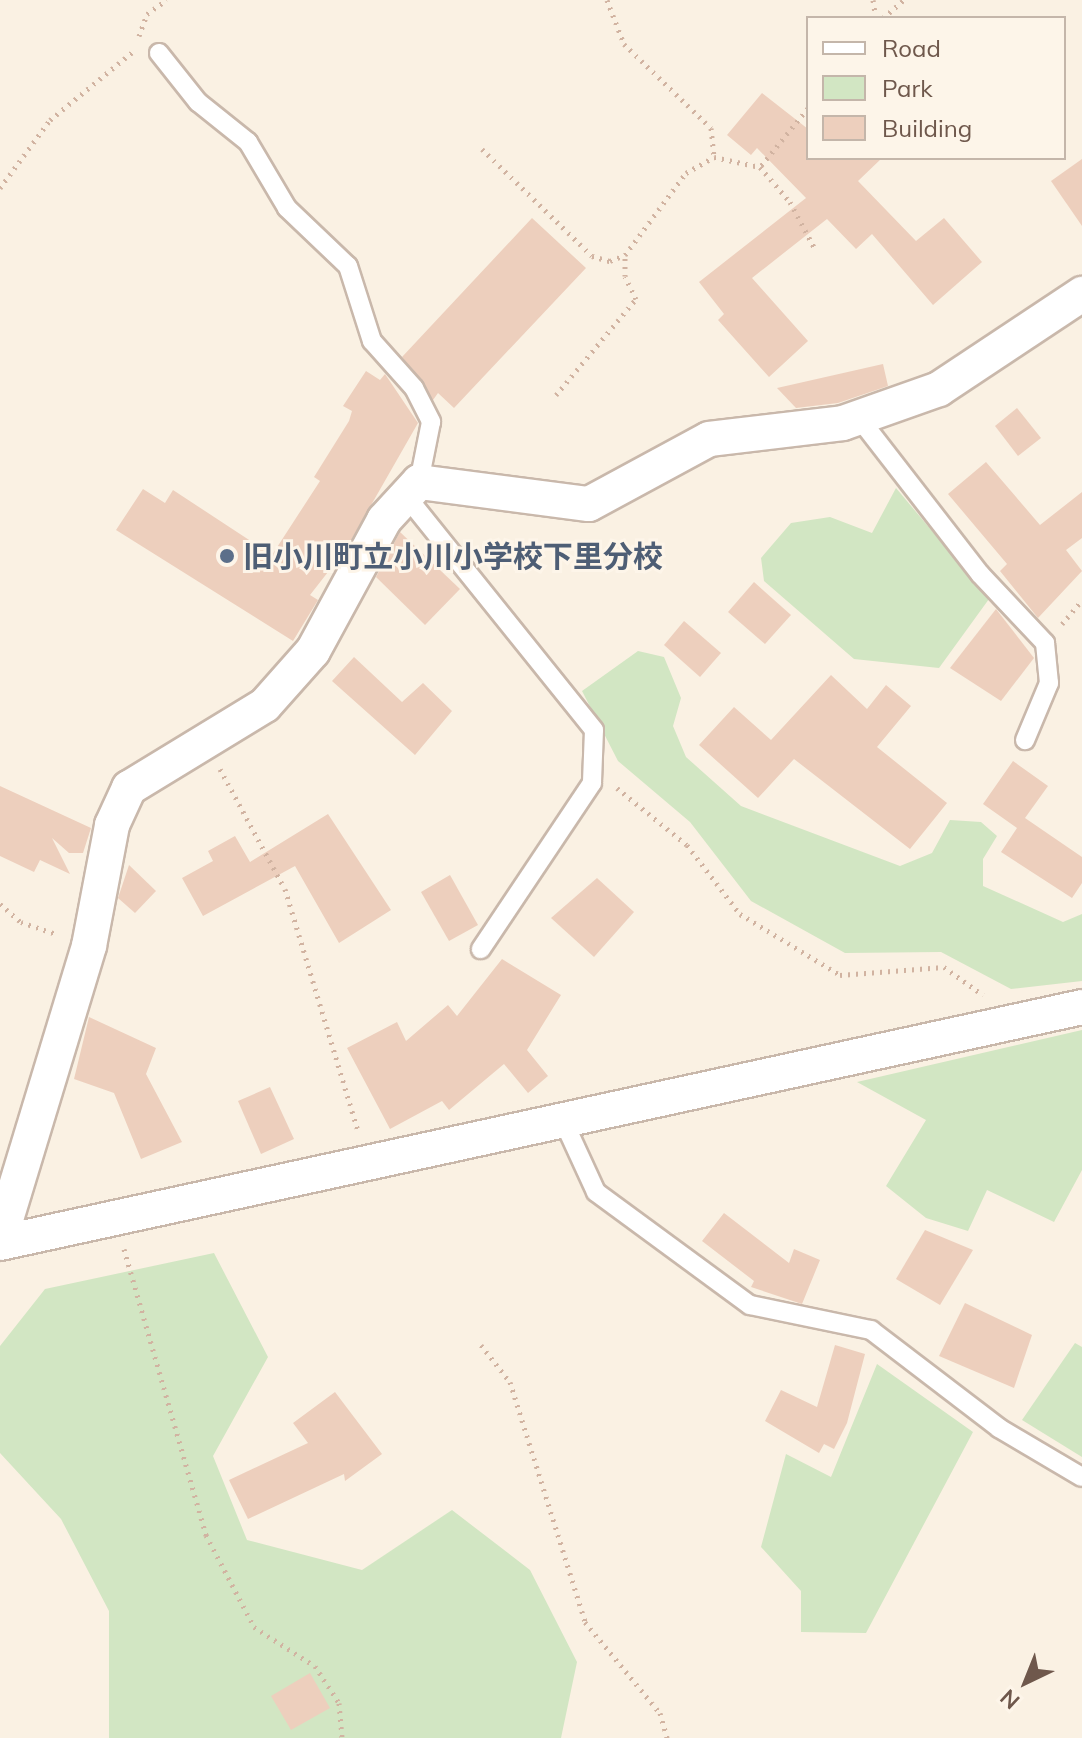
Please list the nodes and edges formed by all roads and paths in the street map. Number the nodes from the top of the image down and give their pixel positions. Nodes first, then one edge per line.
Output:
1 (166, 0) edge
2 (607, 0) edge
3 (904, 0) edge
4 (885, 16) edge
5 (134, 50) junction
6 (159, 53) joint
7 (806, 110) edge
8 (482, 149) dead end
9 (714, 157) junction
10 (760, 167) junction
11 (0, 188) edge
12 (815, 249) dead end
13 (625, 255) junction
14 (1082, 294) edge
15 (556, 395) dead end
16 (859, 418) junction
17 (413, 489) junction
18 (1025, 740) dead end
19 (204, 742) junction
20 (593, 768) junction
21 (0, 904) edge
22 (89, 946) junction
23 (481, 949) dead end
24 (1082, 1007) edge
25 (1019, 1021) junction
26 (562, 1118) junction
27 (381, 1160) junction
28 (115, 1218) junction
29 (0, 1241) edge
30 (481, 1345) dead end
31 (1082, 1477) edge
32 (342, 1738) edge
33 (667, 1738) edge

1 - 5 path
2 - 9 path
3 - 4 path
5 - 6 path
5 - 11 path
6 - 17 lane
7 - 10 path
8 - 13 path
9 - 10 path
9 - 13 path
10 - 12 path
13 - 15 path
14 - 16 street
16 - 17 street
16 - 18 lane
17 - 19 street
17 - 20 lane
19 - 22 street
19 - 27 path
20 - 23 lane
20 - 25 path
21 - 22 path
22 - 29 street
24 - 25 street
25 - 26 street
26 - 27 street
26 - 31 lane
27 - 28 street
28 - 29 street
28 - 32 path
30 - 33 path

